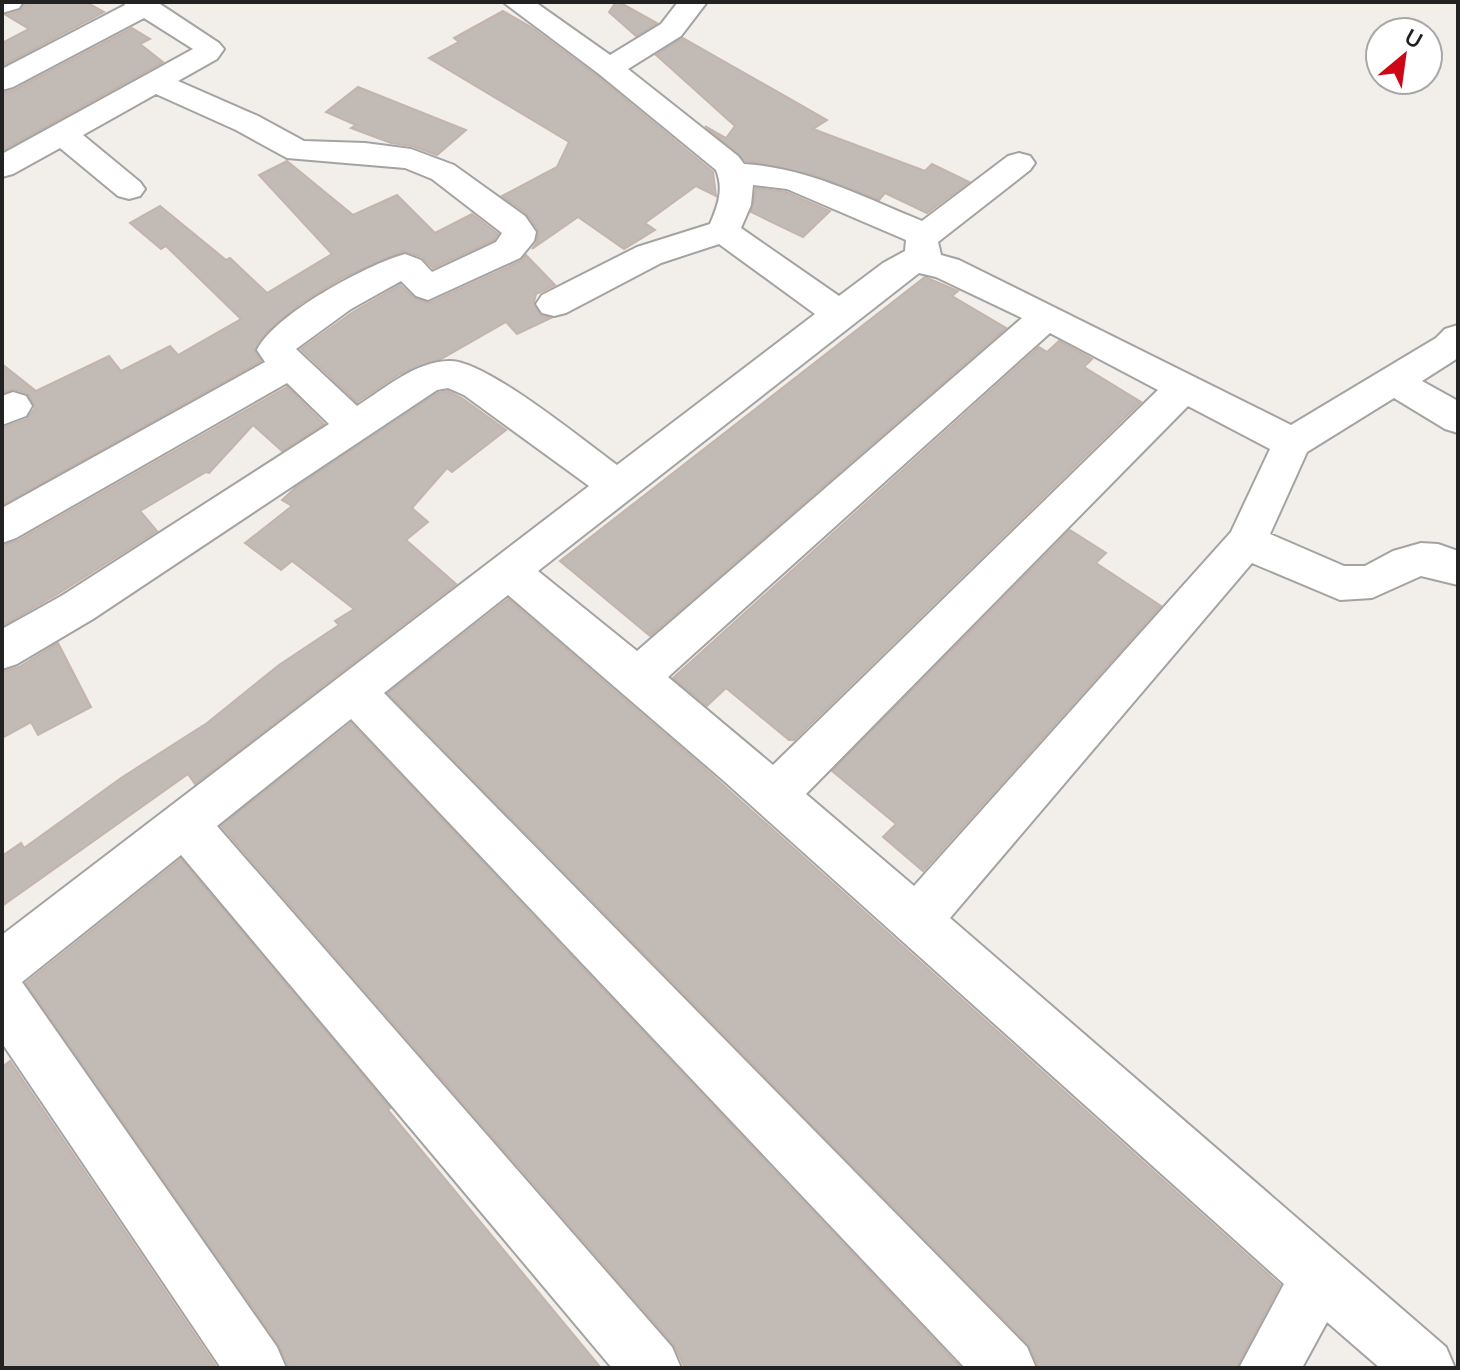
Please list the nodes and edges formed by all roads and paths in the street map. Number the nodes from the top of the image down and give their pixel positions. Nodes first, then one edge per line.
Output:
1 (9, 2) edge
2 (517, 2) edge
3 (693, 2) edge
4 (141, 4) edge
5 (2, 5) edge
6 (609, 68) junction
7 (2, 81) edge
8 (157, 83) junction
9 (63, 134) junction
10 (1019, 163) dead end
11 (2, 167) edge
12 (737, 174) junction
13 (129, 189) dead end
14 (723, 231) junction
15 (927, 248) junction
16 (554, 304) dead end
17 (839, 314) junction
18 (1047, 316) junction
19 (1458, 338) edge
20 (290, 364) junction
21 (1394, 381) junction
22 (1184, 387) junction
23 (1458, 419) edge
24 (355, 426) junction
25 (1292, 443) junction
26 (619, 487) junction
27 (2, 527) edge
28 (1246, 542) junction
29 (1458, 568) edge
30 (508, 570) junction
31 (2, 651) edge
32 (638, 677) junction
33 (352, 690) junction
34 (774, 795) junction
35 (184, 823) junction
36 (917, 919) junction
37 (2, 966) edge
38 (2, 998) edge
39 (1320, 1278) junction
40 (256, 1368) edge
41 (651, 1368) edge
42 (1006, 1368) edge
43 (1269, 1368) edge
44 (1425, 1368) edge

1 - 5 street
2 - 6 street
3 - 6 street
4 - 7 street
4 - 8 street
6 - 12 street
8 - 9 street
8 - 20 street
9 - 11 street
9 - 13 street
10 - 15 street
12 - 14 street
12 - 15 street
14 - 16 street
14 - 17 street
15 - 17 street
15 - 18 street
17 - 26 street
18 - 22 street
18 - 32 street
19 - 21 street
20 - 24 street
20 - 27 street
21 - 23 street
21 - 25 street
22 - 25 street
22 - 34 street
24 - 26 street
24 - 31 street
25 - 28 street
26 - 30 street
28 - 29 street
28 - 36 street
30 - 32 street
30 - 33 street
32 - 34 street
33 - 35 street
33 - 42 street
34 - 36 street
35 - 37 street
35 - 41 street
36 - 39 street
38 - 40 street
39 - 43 street
39 - 44 street

